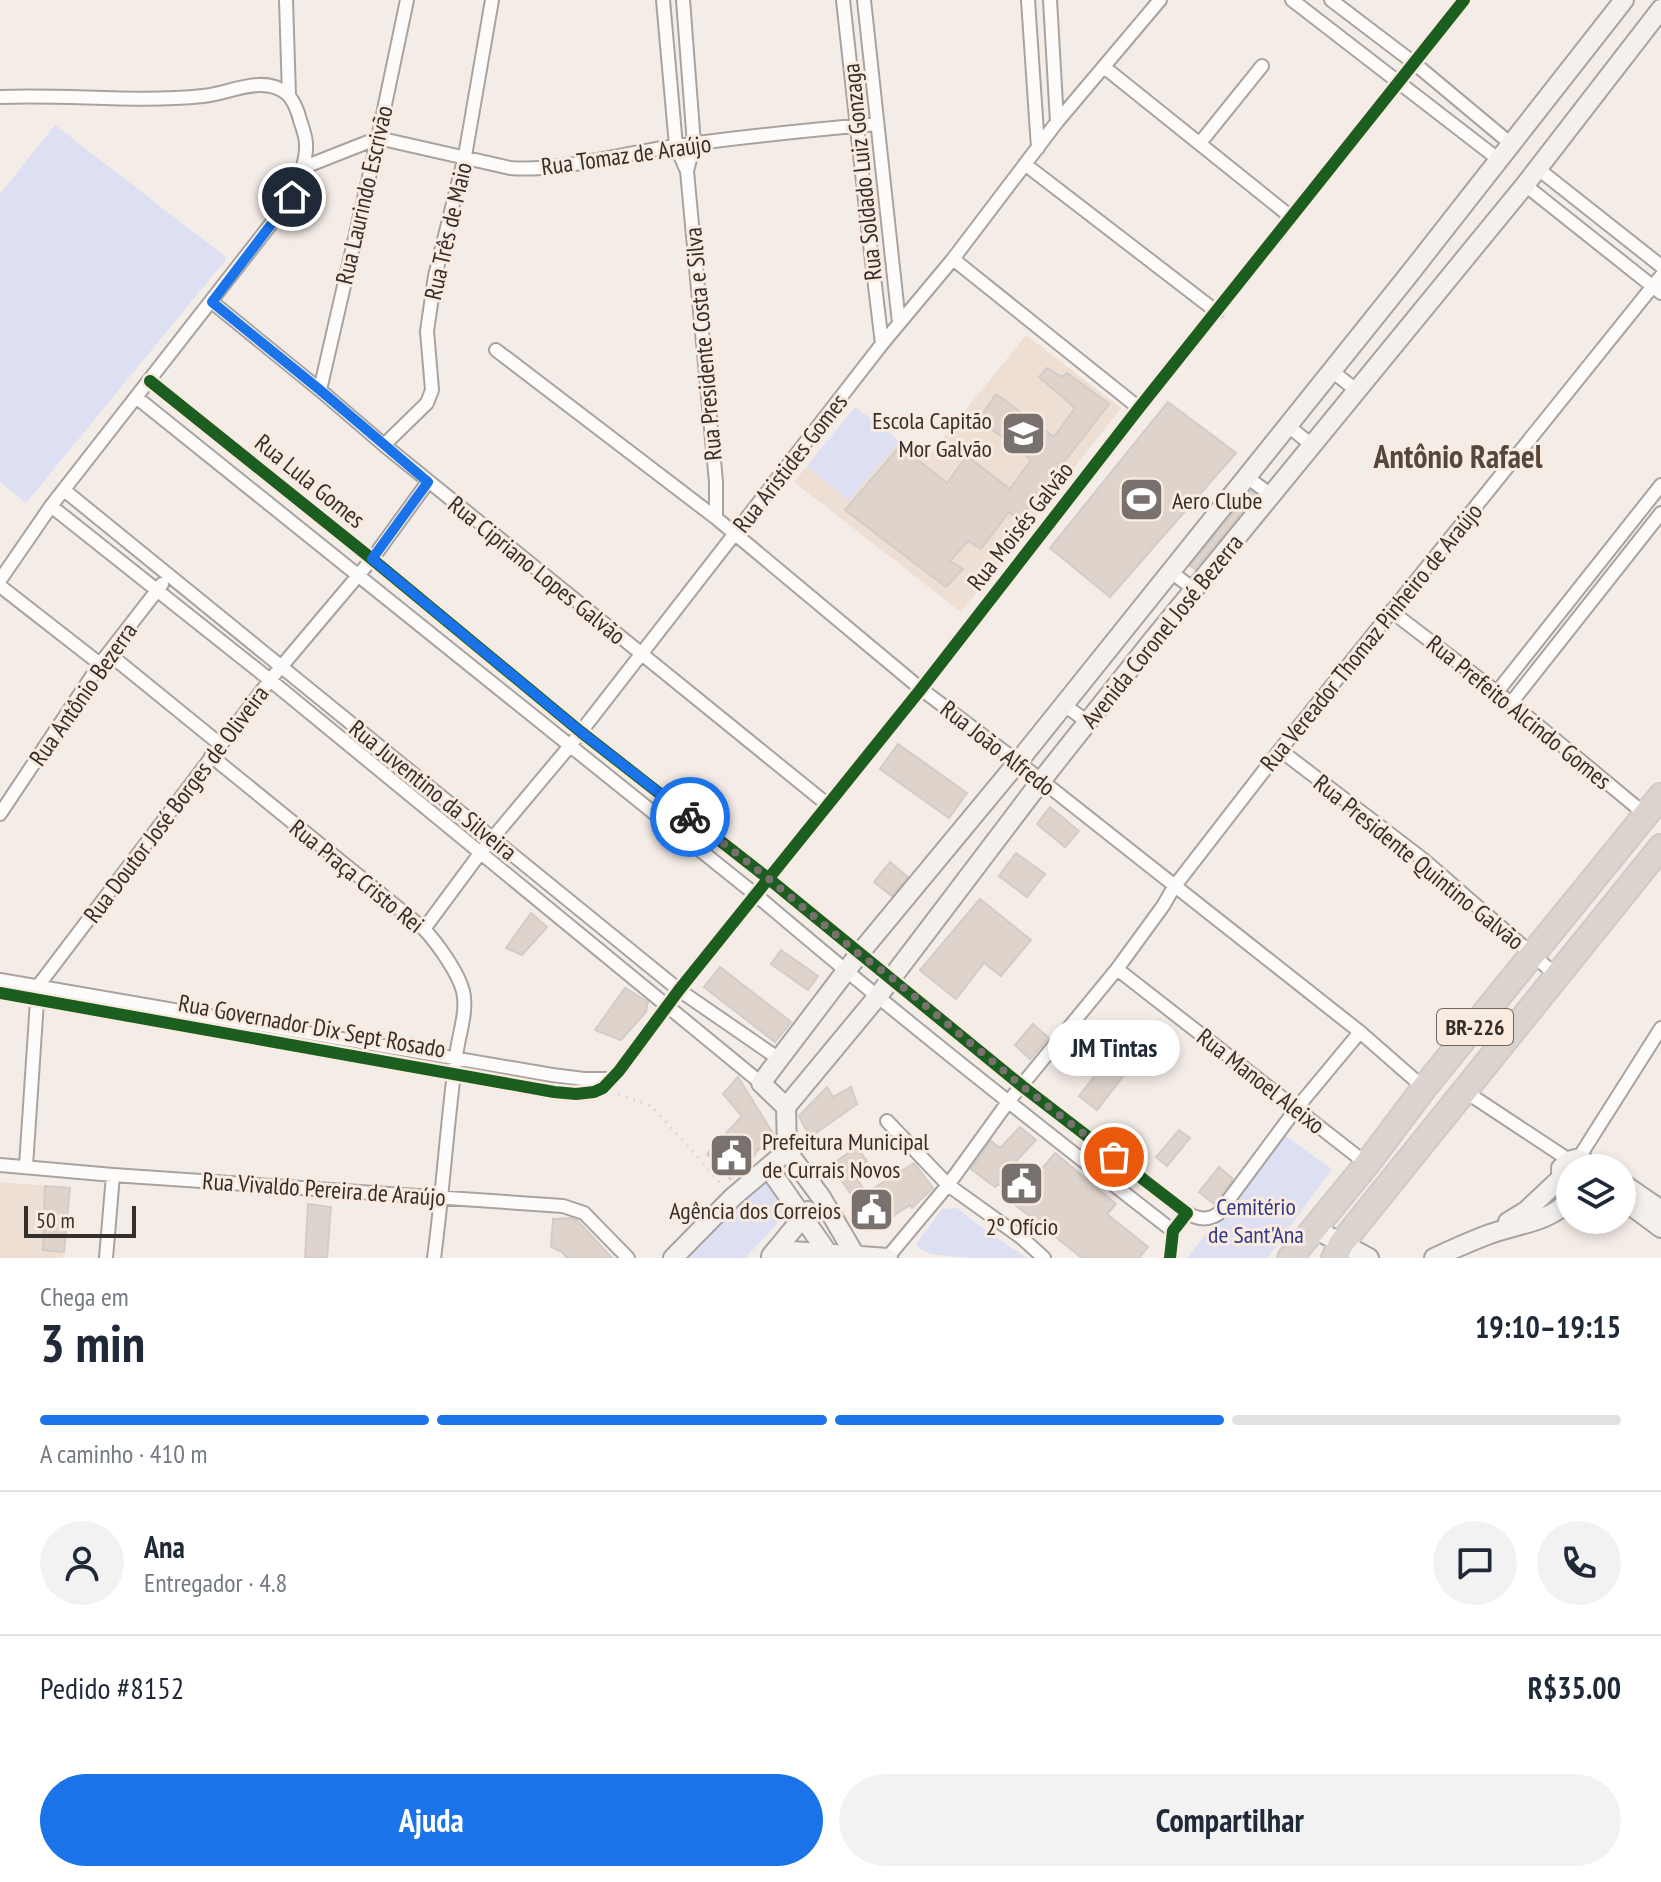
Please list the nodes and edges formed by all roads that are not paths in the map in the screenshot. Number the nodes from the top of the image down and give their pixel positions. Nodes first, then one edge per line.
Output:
1 (286, 0) edge
2 (407, 0) edge
3 (492, 0) edge
4 (843, 0) edge
5 (864, 0) edge
6 (1028, 0) edge
7 (1050, 0) edge
8 (1160, 0) edge
9 (1292, 0) edge
10 (1331, 0) edge
11 (1464, 0) edge
12 (1624, 0) edge
13 (683, 2) edge
14 (663, 3) edge
15 (1661, 9) edge
16 (1414, 63) junction
17 (1262, 66) dead end
18 (1104, 67) junction
19 (1399, 82) junction
20 (289, 95) junction
21 (0, 97) edge
22 (1057, 122) junction
23 (877, 124) junction
24 (858, 126) junction
25 (378, 138) junction
26 (1200, 143) junction
27 (694, 144) junction
28 (1511, 144) junction
29 (676, 146) junction
30 (1038, 148) junction
31 (465, 156) junction
32 (1498, 159) junction
33 (1026, 165) junction
34 (302, 168) junction
35 (1537, 168) junction
36 (687, 171) junction
37 (1525, 185) junction
38 (1291, 217) junction
39 (888, 224) junction
40 (868, 227) junction
41 (953, 259) junction
42 (1661, 266) edge
43 (1658, 285) edge
44 (212, 302) junction
45 (1217, 312) junction
46 (899, 323) junction
47 (882, 344) junction
48 (496, 350) dead end
49 (1332, 371) junction
50 (150, 381) junction
51 (320, 390) junction
52 (1356, 390) junction
53 (136, 397) junction
54 (1139, 408) junction
55 (1288, 426) junction
56 (384, 445) junction
57 (1312, 445) junction
58 (1247, 477) junction
59 (428, 482) junction
60 (1661, 485) edge
61 (280, 486) junction
62 (64, 490) junction
63 (1271, 495) junction
64 (268, 502) junction
65 (51, 506) junction
66 (1661, 513) edge
67 (716, 518) junction
68 (736, 534) junction
69 (372, 559) junction
70 (1171, 572) junction
71 (168, 575) junction
72 (358, 575) junction
73 (0, 583) edge
74 (157, 590) junction
75 (1195, 590) junction
76 (1391, 611) junction
77 (1128, 626) junction
78 (467, 638) junction
79 (1151, 642) junction
80 (1109, 649) junction
81 (641, 653) junction
82 (455, 654) junction
83 (104, 659) junction
84 (282, 666) junction
85 (1132, 666) junction
86 (270, 680) junction
87 (921, 689) junction
88 (1497, 692) junction
89 (1511, 703) junction
90 (1064, 705) junction
91 (1088, 722) junction
92 (581, 732) junction
93 (221, 745) junction
94 (569, 747) junction
95 (1280, 750) junction
96 (388, 753) junction
97 (211, 756) junction
98 (1018, 762) junction
99 (376, 767) junction
100 (1041, 781) junction
101 (828, 805) junction
102 (1654, 806) edge
103 (0, 814) edge
104 (493, 838) junction
105 (1661, 847) edge
106 (481, 852) junction
107 (769, 879) junction
108 (1174, 887) junction
109 (756, 895) junction
110 (578, 909) junction
111 (565, 923) junction
112 (424, 929) junction
113 (859, 954) junction
114 (1532, 956) junction
115 (1117, 969) junction
116 (846, 972) junction
117 (1557, 976) junction
118 (891, 977) junction
119 (0, 980) edge
120 (679, 990) junction
121 (0, 993) edge
122 (38, 993) junction
123 (878, 996) junction
124 (667, 1006) junction
125 (1661, 1028) edge
126 (1360, 1032) junction
127 (455, 1058) junction
128 (779, 1059) junction
129 (454, 1074) junction
130 (810, 1078) junction
131 (761, 1083) junction
132 (607, 1084) junction
133 (1022, 1086) junction
134 (1424, 1088) junction
135 (1463, 1090) junction
136 (1008, 1102) junction
137 (786, 1107) junction
138 (1296, 1109) junction
139 (887, 1121) dead end
140 (1089, 1138) junction
141 (787, 1151) junction
142 (1568, 1154) edge
143 (1590, 1154) edge
144 (1075, 1155) junction
145 (1367, 1164) junction
146 (0, 1165) edge
147 (26, 1166) junction
148 (768, 1167) junction
149 (113, 1175) junction
150 (948, 1185) junction
151 (1556, 1189) edge
152 (1636, 1193) edge
153 (442, 1197) junction
154 (821, 1197) junction
155 (1636, 1209) edge
156 (1661, 1210) edge
157 (1556, 1212) edge
158 (1187, 1213) junction
159 (803, 1218) junction
160 (1661, 1228) edge
161 (1315, 1229) junction
162 (1173, 1231) junction
163 (1489, 1234) junction
164 (1337, 1251) edge
165 (827, 1252) junction
166 (773, 1254) edge
167 (855, 1256) edge
168 (106, 1258) edge
169 (434, 1258) edge
170 (628, 1258) edge
171 (673, 1258) edge
172 (887, 1258) edge
173 (1044, 1258) edge
174 (1170, 1258) edge
175 (1290, 1258) edge
176 (1369, 1258) edge
177 (1434, 1258) edge

1 - 20 street
2 - 25 street, Rua Laurindo Escrivão
3 - 31 street, Rua Três de Maio
4 - 24 street, Rua Soldado Luiz Gonzaga
5 - 23 street, Rua Soldado Luiz Gonzaga
6 - 30 street
7 - 22 street
8 - 18 street, Rua Aristides Gomes
9 - 19 street
10 - 16 street
11 - 16 street, Rua Moisés Galvão
12 - 28 street, Avenida Coronel José Bezerra
13 - 14 street
13 - 27 street, Rua Presidente Costa e Silva
14 - 29 street, Rua Presidente Costa e Silva
15 - 35 street, Avenida Coronel José Bezerra
16 - 19 street, Rua Moisés Galvão
16 - 28 street
17 - 26 street
18 - 22 street, Rua Aristides Gomes
18 - 26 street
19 - 32 street
19 - 38 street, Rua Moisés Galvão
20 - 21 street
20 - 34 street
22 - 30 street, Rua Aristides Gomes
23 - 24 street, Rua Tomaz de Araújo
23 - 39 street, Rua Soldado Luiz Gonzaga
24 - 27 street, Rua Tomaz de Araújo
24 - 40 street, Rua Soldado Luiz Gonzaga
25 - 31 street, Rua Tomaz de Araújo
25 - 34 street
25 - 51 street, Rua Laurindo Escrivão
26 - 38 street
27 - 29 street, Rua Tomaz de Araújo
27 - 36 street, Rua Presidente Costa e Silva
28 - 32 street, Avenida Coronel José Bezerra
29 - 31 street, Rua Tomaz de Araújo
29 - 36 street, Rua Presidente Costa e Silva
30 - 33 street, Rua Aristides Gomes
31 - 56 street, Rua Três de Maio
32 - 49 street, Avenida Coronel José Bezerra
33 - 41 street, Rua Aristides Gomes
33 - 45 street
34 - 44 street
35 - 37 street, Avenida Coronel José Bezerra
35 - 42 street
36 - 67 street, Rua Presidente Costa e Silva
37 - 43 street
37 - 52 street, Avenida Coronel José Bezerra
38 - 45 street, Rua Moisés Galvão
39 - 40 street
39 - 46 street, Rua Soldado Luiz Gonzaga
40 - 47 street, Rua Soldado Luiz Gonzaga
41 - 46 street, Rua Aristides Gomes
41 - 54 street
43 - 76 street, Rua Vereador Thomaz Pinheiro de Araújo
44 - 50 street
44 - 51 street, Rua Cipriano Lopes Galvão
45 - 54 street, Rua Moisés Galvão
46 - 47 street, Rua Aristides Gomes
47 - 68 street, Rua Aristides Gomes
48 - 67 street, Rua João Alfredo
49 - 52 street
49 - 55 street, Avenida Coronel José Bezerra
50 - 53 street
50 - 61 street, Rua Lula Gomes
51 - 56 street, Rua Cipriano Lopes Galvão
52 - 57 street, Avenida Coronel José Bezerra
53 - 62 street
53 - 64 street, Rua Lula Gomes
54 - 87 street, Rua Moisés Galvão
55 - 57 street
55 - 58 street, Avenida Coronel José Bezerra
56 - 59 street, Rua Cipriano Lopes Galvão
57 - 63 street, Avenida Coronel José Bezerra
58 - 63 street
58 - 70 street, Avenida Coronel José Bezerra
59 - 69 street, Rua Doutor José Borges de Oliveira
59 - 81 street, Rua Cipriano Lopes Galvão
60 - 88 street
61 - 64 street
61 - 69 street, Rua Lula Gomes
62 - 65 street
62 - 71 street, Rua Juventino da Silveira
63 - 75 street, Avenida Coronel José Bezerra
64 - 72 street, Rua Lula Gomes
65 - 73 street
65 - 74 street, Rua Juventino da Silveira
66 - 89 street
67 - 68 street, Rua João Alfredo
68 - 81 street, Rua Aristides Gomes
68 - 87 street, Rua João Alfredo
69 - 72 street, Rua Doutor José Borges de Oliveira
69 - 78 street, Rua Lula Gomes
70 - 75 street
70 - 77 street, Avenida Coronel José Bezerra
71 - 74 street, Rua Antônio Bezerra
71 - 84 street, Rua Juventino da Silveira
72 - 82 street, Rua Lula Gomes
72 - 84 street, Rua Doutor José Borges de Oliveira
73 - 83 street
74 - 83 street, Rua Antônio Bezerra
74 - 86 street, Rua Juventino da Silveira
75 - 79 street, Avenida Coronel José Bezerra
76 - 88 street, Rua Prefeito Alcindo Gomes
76 - 95 street, Rua Vereador Thomaz Pinheiro de Araújo
77 - 79 street
77 - 80 street, Avenida Coronel José Bezerra
78 - 82 street
78 - 92 street, Rua Lula Gomes
79 - 85 street, Avenida Coronel José Bezerra
80 - 85 street
80 - 90 street, Avenida Coronel José Bezerra
81 - 92 street, Rua Aristides Gomes
81 - 101 street, Rua Cipriano Lopes Galvão
82 - 94 street, Rua Lula Gomes
83 - 93 street
83 - 103 street, Rua Antônio Bezerra
84 - 86 street, Rua Doutor José Borges de Oliveira
84 - 96 street, Rua Juventino da Silveira
85 - 91 street, Avenida Coronel José Bezerra
86 - 93 street, Rua Doutor José Borges de Oliveira
86 - 99 street, Rua Juventino da Silveira
87 - 98 street, Rua João Alfredo
87 - 101 street, Rua Moisés Galvão
88 - 89 street, Rua Prefeito Alcindo Gomes
89 - 102 street, Rua Prefeito Alcindo Gomes
90 - 91 street
90 - 98 street, Avenida Coronel José Bezerra
91 - 100 street, Avenida Coronel José Bezerra
92 - 94 street, Rua Aristides Gomes
92 - 107 street, Rua Lula Gomes
93 - 97 street, Rua Doutor José Borges de Oliveira
94 - 104 street, Rua Aristides Gomes
94 - 109 street, Rua Lula Gomes
95 - 108 street, Rua Vereador Thomaz Pinheiro de Araújo
95 - 114 street, Rua Presidente Quintino Galvão
96 - 99 street
96 - 104 street, Rua Juventino da Silveira
97 - 112 street, Rua Praça Cristo Rei
97 - 122 street, Rua Doutor José Borges de Oliveira
98 - 100 street, Rua João Alfredo
98 - 113 street, Avenida Coronel José Bezerra
99 - 106 street, Rua Juventino da Silveira
100 - 108 street, Rua João Alfredo
100 - 118 street, Avenida Coronel José Bezerra
101 - 107 street, Rua Moisés Galvão
102 - 114 highway, BR-226
104 - 106 street, Rua Aristides Gomes
104 - 110 street, Rua Juventino da Silveira
105 - 117 highway, BR-226
106 - 111 street, Rua Juventino da Silveira
106 - 112 street, Rua Aristides Gomes
107 - 109 street, Rua Moisés Galvão
107 - 113 street, Rua Lula Gomes
108 - 115 street, Rua Vereador Thomaz Pinheiro de Araújo
108 - 126 street, Rua João Alfredo
109 - 116 street, Rua Lula Gomes
109 - 120 street, Rua Moisés Galvão
110 - 111 street
110 - 120 street, Rua Juventino da Silveira
111 - 124 street, Rua Juventino da Silveira
112 - 127 street, Rua Praça Cristo Rei
113 - 116 street, Avenida Coronel José Bezerra
113 - 118 street, Rua Lula Gomes
114 - 117 street, Rua Presidente Quintino Galvão
114 - 134 highway, BR-226
115 - 133 street, Rua Vereador Thomaz Pinheiro de Araújo
115 - 138 street, Rua Manoel Aleixo
116 - 123 street, Rua Lula Gomes
116 - 128 street, Avenida Coronel José Bezerra
117 - 135 highway, BR-226
118 - 123 street, Avenida Coronel José Bezerra
118 - 133 street, Rua Lula Gomes
119 - 122 street, Rua Governador Dix Sept Rosado
120 - 124 street, Rua Moisés Galvão
120 - 128 street, Rua Juventino da Silveira
121 - 122 street, Rua Governador Dix Sept Rosado
122 - 127 street, Rua Governador Dix Sept Rosado
122 - 129 street, Rua Governador Dix Sept Rosado
122 - 147 street
123 - 130 street, Avenida Coronel José Bezerra
123 - 136 street, Rua Lula Gomes
124 - 131 street, Rua Juventino da Silveira
124 - 132 street, Rua Moisés Galvão
125 - 143 street
126 - 134 street, Rua João Alfredo
126 - 138 street
127 - 129 street, Rua Praça Cristo Rei
127 - 132 street, Rua Governador Dix Sept Rosado
128 - 130 street, Rua Juventino da Silveira
128 - 131 street, Avenida Coronel José Bezerra
129 - 132 street, Rua Governador Dix Sept Rosado
129 - 153 street, Rua Praça Cristo Rei
130 - 137 street, Avenida Coronel José Bezerra
131 - 137 street, Rua Juventino da Silveira
133 - 136 street, Rua Vereador Thomaz Pinheiro de Araújo
133 - 140 street, Rua Lula Gomes
134 - 145 highway, BR-226
135 - 142 street
135 - 164 highway, BR-226
136 - 144 street, Rua Lula Gomes
136 - 150 street, Rua Vereador Thomaz Pinheiro de Araújo
137 - 141 street
138 - 145 street, Rua Manoel Aleixo
138 - 158 street
139 - 150 street
140 - 144 street
140 - 158 street, Rua Lula Gomes
141 - 148 street
141 - 154 street
144 - 162 street, Rua Lula Gomes
145 - 161 highway, BR-226
146 - 147 street, Rua Vivaldo Pereira de Araújo
147 - 149 street, Rua Vivaldo Pereira de Araújo
148 - 159 street
148 - 171 street
149 - 153 street, Rua Vivaldo Pereira de Araújo
149 - 168 street
150 - 172 street, Rua Vereador Thomaz Pinheiro de Araújo
150 - 173 street
151 - 163 street
152 - 156 street
153 - 169 street, Rua Praça Cristo Rei
153 - 170 street, Rua Vivaldo Pereira de Araújo
154 - 159 street
154 - 167 street
155 - 160 street
157 - 163 street
158 - 162 street
159 - 165 street
159 - 166 street
161 - 164 street
161 - 175 highway, BR-226
162 - 174 street
163 - 177 street
164 - 176 street
165 - 166 street
165 - 167 street
167 - 172 street

